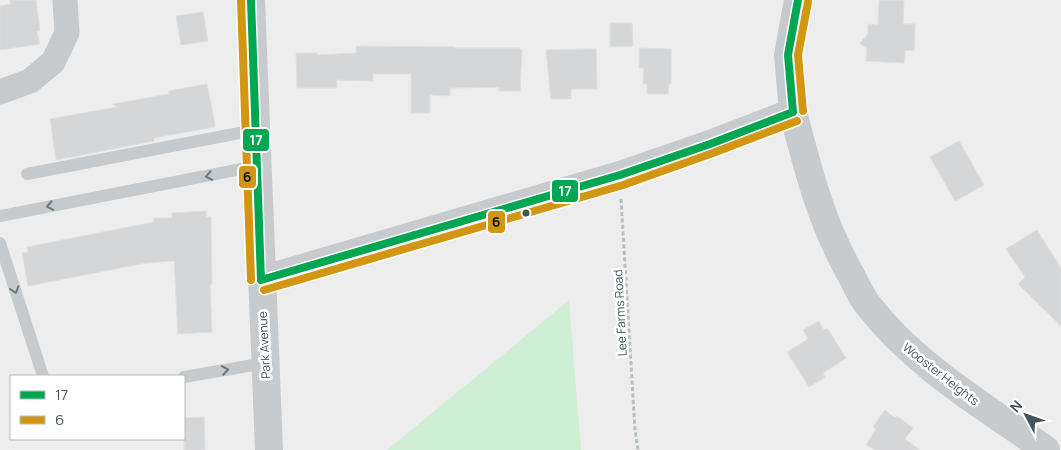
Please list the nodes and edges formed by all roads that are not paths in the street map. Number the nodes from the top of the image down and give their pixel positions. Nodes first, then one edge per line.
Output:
1 (65, 0) edge
2 (250, 0) edge
3 (798, 0) edge
4 (0, 92) edge
5 (792, 112) junction
6 (256, 130) junction
7 (257, 166) junction
8 (27, 174) dead end
9 (0, 216) edge
10 (0, 243) edge
11 (262, 280) junction
12 (265, 363) junction
13 (43, 375) edge
14 (185, 377) edge
15 (269, 450) edge
16 (1046, 450) edge

1 - 4 street
2 - 6 main road, Park Avenue
3 - 5 street
5 - 11 main road
5 - 16 main road, Wooster Heights
6 - 7 main road, Park Avenue
6 - 8 lane
7 -> 9 lane
7 - 11 main road, Park Avenue
10 -> 13 lane
11 - 12 main road, Park Avenue
14 -> 12 lane
12 - 15 main road, Park Avenue

